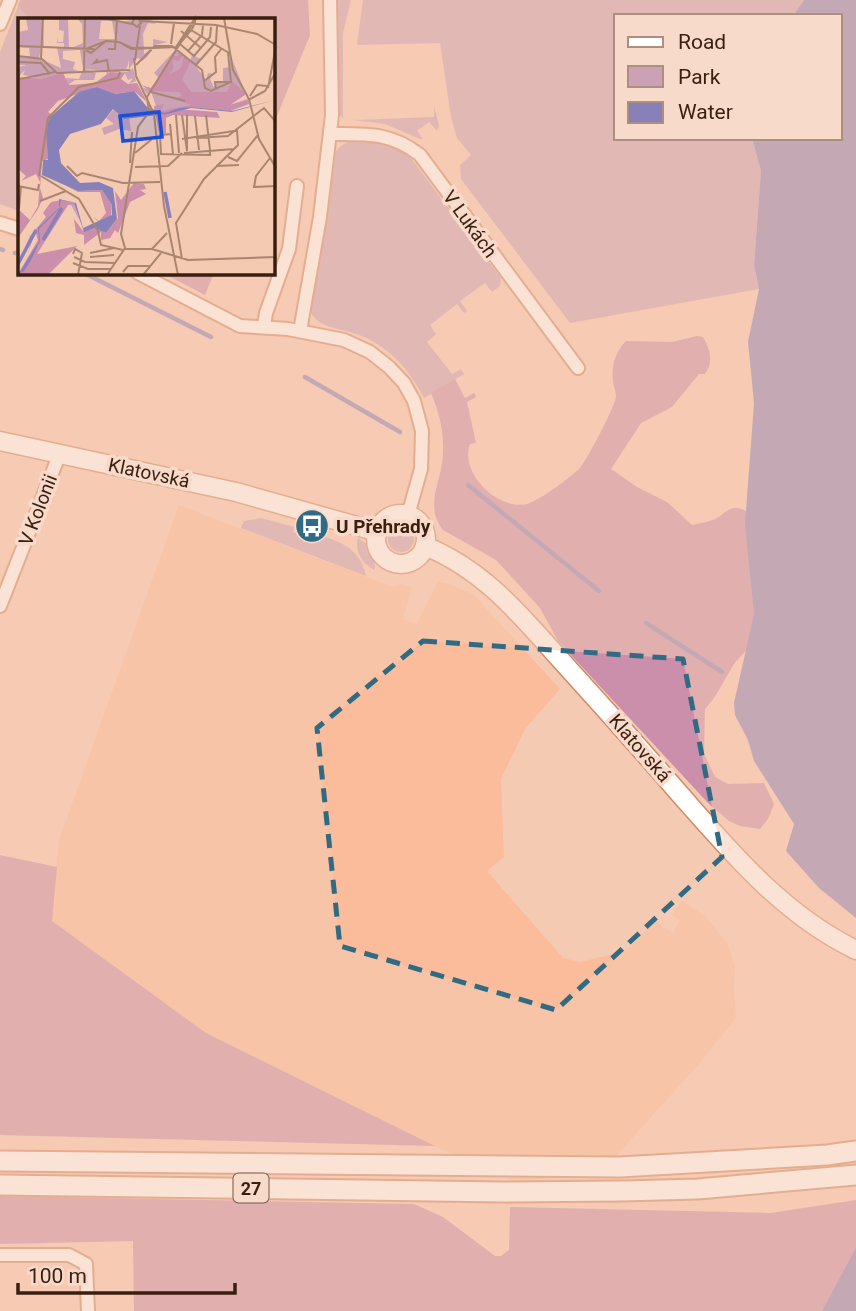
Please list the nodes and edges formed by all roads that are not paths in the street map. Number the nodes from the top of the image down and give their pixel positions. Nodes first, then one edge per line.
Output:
1 (10, 0) edge
2 (330, 0) edge
3 (0, 24) edge
4 (330, 134) junction
5 (298, 186) dead end
6 (0, 223) edge
7 (18, 229) edge
8 (142, 275) edge
9 (264, 326) junction
10 (300, 331) junction
11 (578, 368) dead end
12 (0, 441) edge
13 (60, 453) junction
14 (408, 515) junction
15 (378, 532) junction
16 (425, 546) junction
17 (0, 606) edge
18 (856, 950) edge
19 (856, 1151) edge
20 (0, 1161) edge
21 (856, 1175) edge
22 (0, 1185) edge
23 (0, 1255) edge
24 (88, 1311) edge

1 - 3 street
2 - 4 street
4 - 10 street
4 - 11 street, V Lukách
5 - 9 street
6 - 7 street
8 - 9 street
9 - 10 street
10 - 14 street
12 - 13 main road, Klatovská
13 - 15 main road, Klatovská
13 - 17 street, V Kolonii
14 - 15 main road
14 - 16 main road
15 - 16 main road
16 - 18 main road, Klatovská
19 - 20 highway, 27
21 - 22 highway, 27
23 - 24 street

